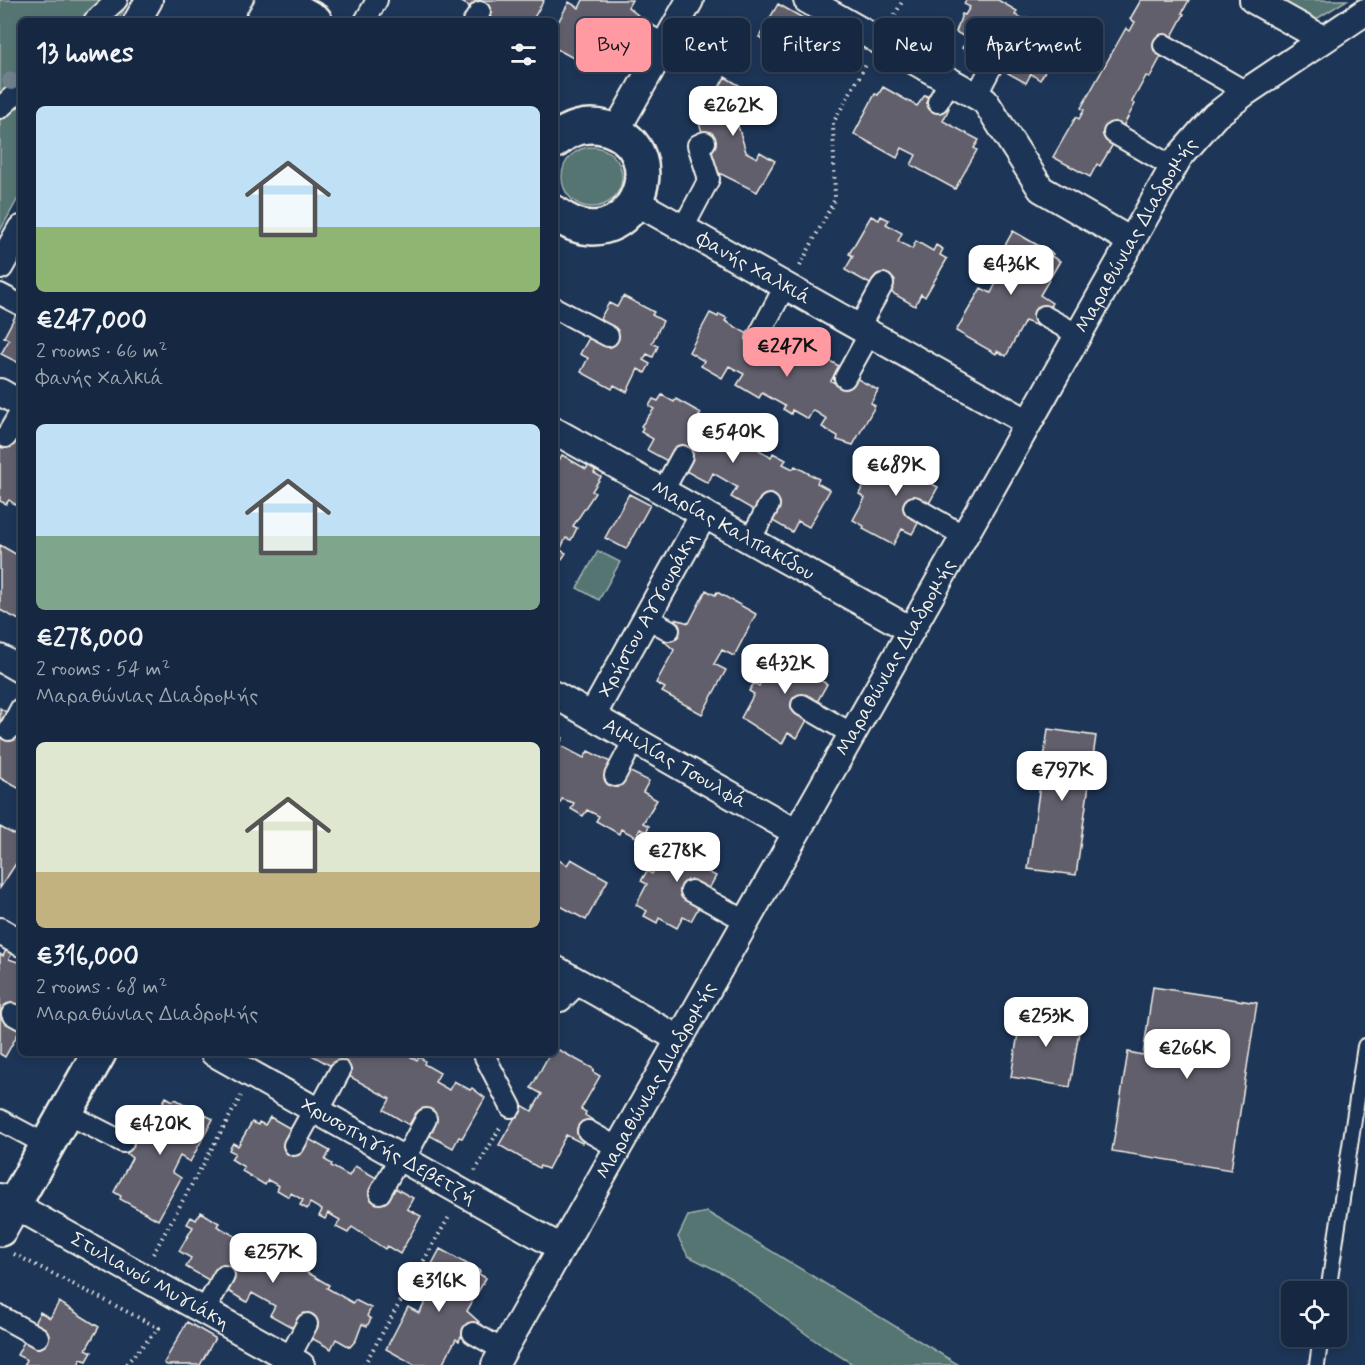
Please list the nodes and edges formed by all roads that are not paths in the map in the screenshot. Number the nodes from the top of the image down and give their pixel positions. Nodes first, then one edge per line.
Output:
1 (117, 0) edge
2 (267, 0) edge
3 (278, 0) edge
4 (377, 0) edge
5 (690, 0) edge
6 (807, 0) edge
7 (1260, 2) edge
8 (1365, 12) edge
9 (97, 18) edge
10 (257, 18) edge
11 (310, 18) edge
12 (367, 18) edge
13 (680, 18) edge
14 (1323, 39) junction
15 (1164, 45) dead end
16 (663, 49) edge
17 (989, 72) edge
18 (18, 92) edge
19 (1246, 92) junction
20 (976, 96) junction
21 (0, 108) edge
22 (616, 131) junction
23 (1114, 133) dead end
24 (558, 138) edge
25 (705, 142) dead end
26 (1173, 167) junction
27 (636, 202) junction
28 (559, 226) edge
29 (683, 228) junction
30 (18, 234) edge
31 (1131, 241) junction
32 (0, 266) edge
33 (883, 285) dead end
34 (787, 286) junction
35 (0, 294) edge
36 (18, 303) edge
37 (558, 310) edge
38 (1044, 316) dead end
39 (864, 330) junction
40 (1077, 334) junction
41 (608, 336) dead end
42 (757, 339) dead end
43 (845, 378) dead end
44 (0, 392) edge
45 (18, 402) edge
46 (18, 416) edge
47 (1027, 422) junction
48 (558, 433) edge
49 (6, 437) dead end
50 (682, 456) dead end
51 (663, 490) junction
52 (769, 505) dead end
53 (914, 507) dead end
54 (704, 514) junction
55 (964, 536) junction
56 (750, 540) junction
57 (911, 630) junction
58 (558, 697) edge
59 (802, 705) dead end
60 (18, 714) edge
61 (592, 716) junction
62 (9, 730) dead end
63 (852, 734) junction
64 (634, 740) junction
65 (615, 776) dead end
66 (796, 831) junction
67 (691, 891) dead end
68 (746, 921) junction
69 (0, 932) edge
70 (18, 942) edge
71 (558, 971) edge
72 (579, 982) junction
73 (558, 1002) edge
74 (679, 1039) junction
75 (1365, 1046) edge
76 (92, 1056) edge
77 (219, 1056) edge
78 (485, 1056) edge
79 (340, 1071) dead end
80 (511, 1107) road end
81 (316, 1110) junction
82 (66, 1113) junction
83 (426, 1119) dead end
84 (0, 1120) edge
85 (588, 1131) dead end
86 (123, 1142) dead end
87 (47, 1145) junction
88 (294, 1145) dead end
89 (618, 1148) junction
90 (402, 1158) junction
91 (380, 1193) dead end
92 (6, 1221) edge
93 (561, 1248) junction
94 (224, 1276) dead end
95 (1330, 1281) edge
96 (204, 1311) junction
97 (0, 1316) edge
98 (307, 1324) dead end
99 (473, 1333) dead end
100 (38, 1337) dead end
101 (1319, 1347) edge
102 (499, 1358) edge
103 (295, 1361) edge
104 (1317, 1365) edge

1 - 9 street
2 - 10 street
3 - 11 street
4 - 12 street
5 - 13 street
6 - 20 street
7 - 14 street
8 - 14 street, Μαραθώνιας Διαδρομής
14 - 19 street, Μαραθώνιας Διαδρομής
15 - 19 street
16 - 22 street
17 - 20 street
18 - 21 street
19 - 26 street, Μαραθώνιας Διαδρομής
20 - 31 street
22 - 24 street
22 - 27 street
23 - 26 street
25 - 29 street
26 - 31 street, Μαραθώνιας Διαδρομής
27 - 28 street
27 - 29 street, Φανής Χαλκιά
29 - 34 street, Φανής Χαλκιά
30 - 32 street
31 - 40 street, Μαραθώνιας Διαδρομής
33 - 39 street
34 - 39 street, Φανής Χαλκιά
34 - 42 street
35 - 36 street
37 - 41 street
38 - 40 street
39 - 43 street
39 - 47 street, Φανής Χαλκιά
40 - 47 street, Μαραθώνιας Διαδρομής
44 - 45 street
46 - 49 street
47 - 55 street, Μαραθώνιας Διαδρομής
48 - 51 street, Μαρίας Καλπακίδου
50 - 51 street
51 - 54 street, Μαρίας Καλπακίδου
52 - 56 street
53 - 55 street
54 - 56 street, Μαρίας Καλπακίδου
54 - 61 street, Χρήστου Αγγουράκη
55 - 57 street, Μαραθώνιας Διαδρομής
56 - 57 street, Μαρίας Καλπακίδου
57 - 63 street, Μαραθώνιας Διαδρομής
58 - 61 street, Αιμιλίας Τσουλφά
59 - 63 street
60 - 62 street
61 - 64 street, Αιμιλίας Τσουλφά
63 - 66 street, Μαραθώνιας Διαδρομής
64 - 65 street
64 - 66 street, Αιμιλίας Τσουλφά
66 - 68 street, Μαραθώνιας Διαδρομής
67 - 68 street
68 - 74 street, Μαραθώνιας Διαδρομής
69 - 70 street
71 - 72 street
72 - 73 street
72 - 74 street
74 - 89 street, Μαραθώνιας Διαδρομής
75 - 95 lane
76 - 82 street
77 - 81 street, Χρυσοπηγής Δεβετζή
78 - 80 street
79 - 81 street
81 - 88 street
81 - 90 street, Χρυσοπηγής Δεβετζή
82 - 86 street
82 - 87 street
83 - 90 street
84 - 87 street
85 - 89 street
87 - 92 street
89 - 93 street, Μαραθώνιας Διαδρομής
90 - 91 street
90 - 93 street, Χρυσοπηγής Δεβετζή
92 - 96 street, Στυλιανού Μυγιάκη
93 - 102 street, Μαραθώνιας Διαδρομής
94 - 96 street
96 - 103 street, Στυλιανού Μυγιάκη
97 - 100 street
98 - 103 street
99 - 102 street
101 - 104 lane

